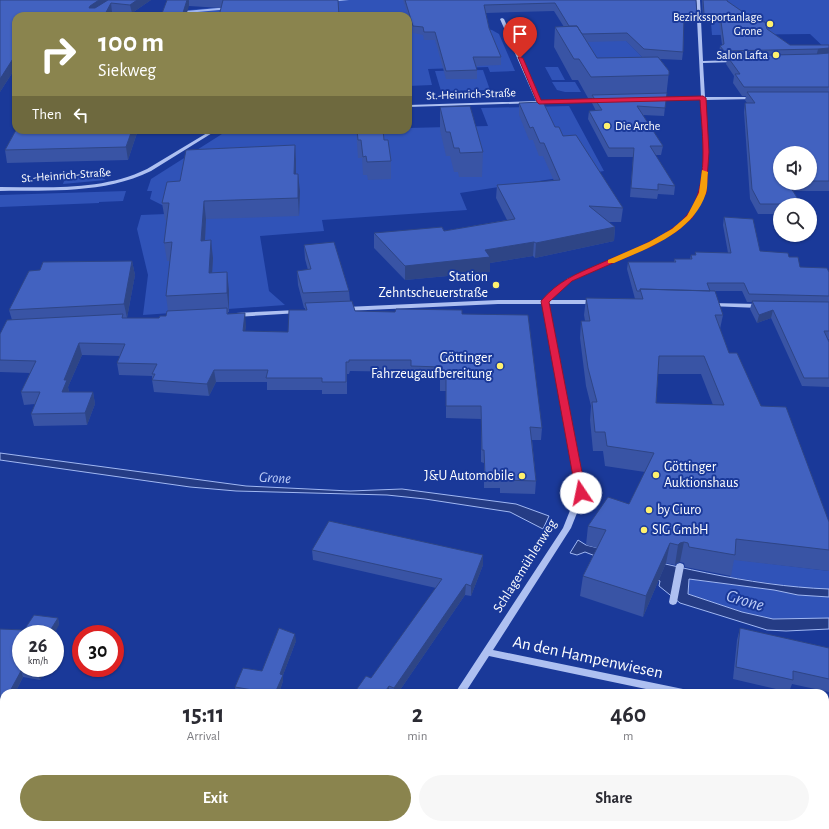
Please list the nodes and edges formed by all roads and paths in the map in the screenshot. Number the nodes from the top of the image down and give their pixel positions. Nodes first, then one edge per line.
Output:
1 (698, 0) edge
2 (502, 18) dead end
3 (739, 61) edge
4 (701, 62) junction
5 (703, 98) junction
6 (758, 98) edge
7 (651, 99) edge
8 (604, 100) edge
9 (539, 102) junction
10 (412, 106) edge
11 (209, 134) edge
12 (0, 189) edge
13 (545, 301) junction
14 (600, 303) edge
15 (703, 305) edge
16 (766, 306) edge
17 (338, 310) edge
18 (307, 311) edge
19 (229, 316) edge
20 (680, 566) dead end
21 (672, 602) dead end
22 (488, 652) junction
23 (463, 689) edge
24 (664, 689) edge

1 - 4 street
2 - 9 street
3 - 4 street
4 - 5 street
5 - 6 street
5 - 7 street
5 - 13 street
8 - 9 street, St.-Heinrich-Straße
9 - 10 street, St.-Heinrich-Straße
11 - 12 street, St.-Heinrich-Straße
13 - 14 street
13 - 17 street
13 - 22 street, Schlagemühlenweg
15 - 16 street
18 - 19 street
20 - 21 street
22 - 23 street, Schlagemühlenweg
22 - 24 street, An den Hampenwiesen

